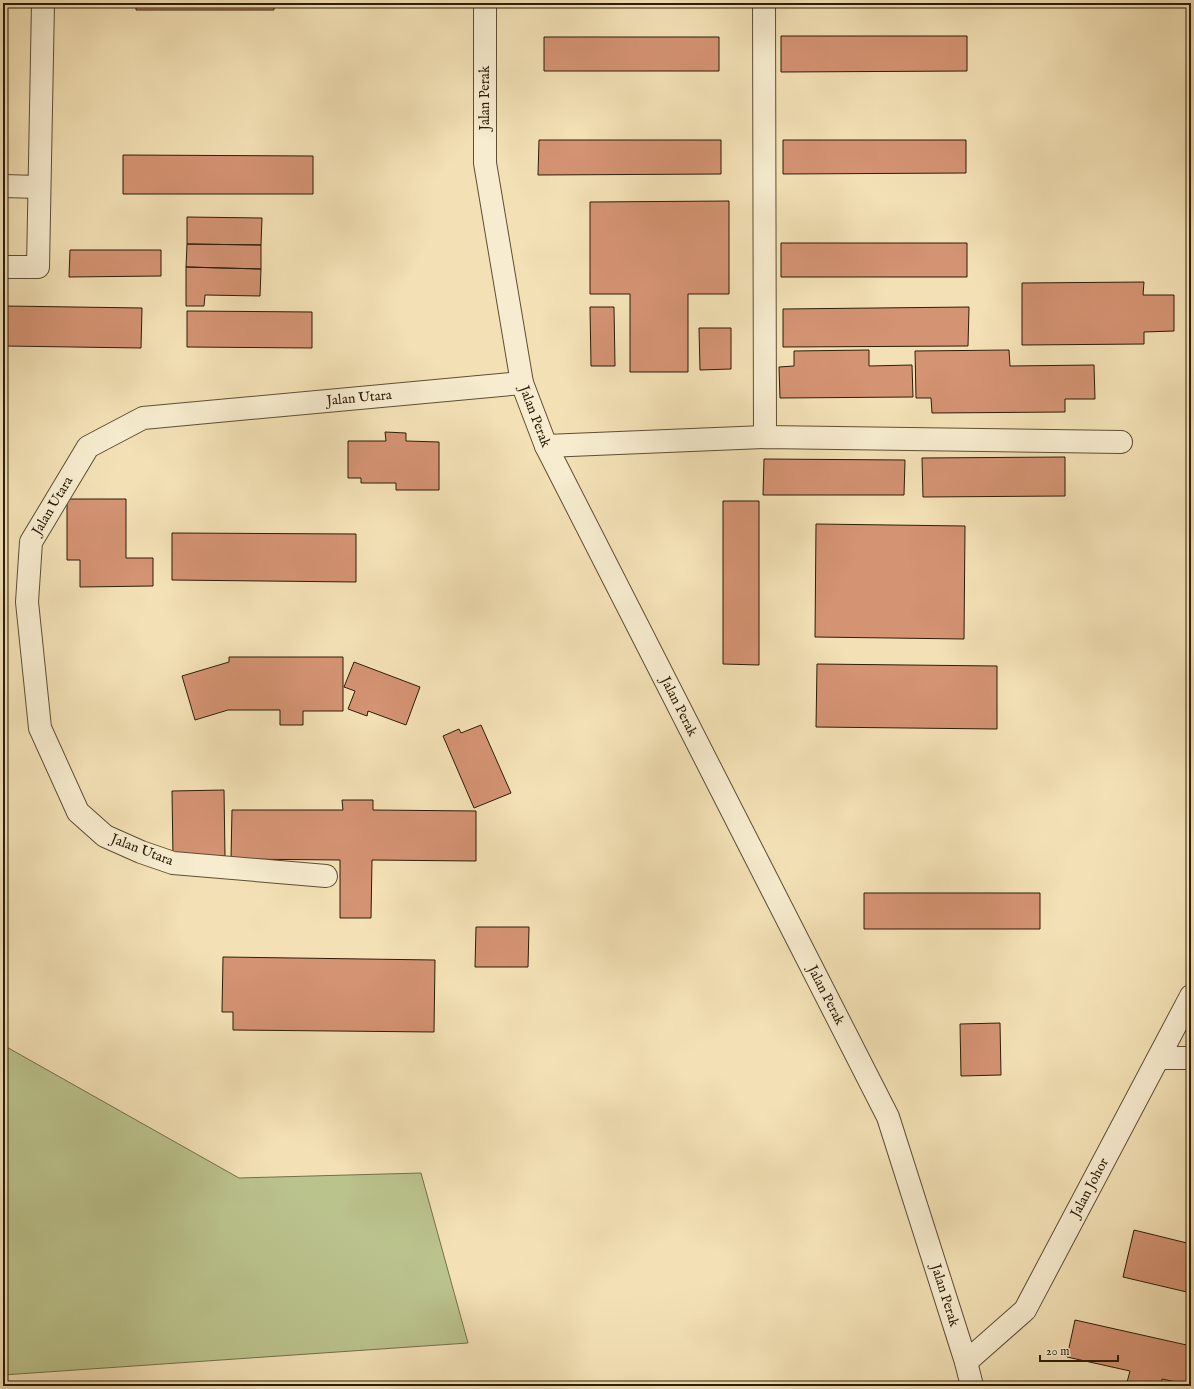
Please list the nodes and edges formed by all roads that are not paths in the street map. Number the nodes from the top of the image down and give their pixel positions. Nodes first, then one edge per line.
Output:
1 (43, 3) edge
2 (484, 3) edge
3 (764, 3) edge
4 (3, 186) edge
5 (39, 187) junction
6 (3, 267) edge
7 (522, 383) junction
8 (765, 437) junction
9 (1121, 442) dead end
10 (546, 446) junction
11 (326, 876) dead end
12 (1191, 996) edge
13 (1159, 1058) junction
14 (1191, 1058) edge
15 (966, 1362) junction
16 (972, 1386) edge

1 - 5 street
2 - 7 street, Jalan Perak
3 - 8 street
4 - 5 street
5 - 6 street
7 - 10 street, Jalan Perak
7 - 11 street, Jalan Utara
8 - 9 street
8 - 10 street
10 - 15 street, Jalan Perak
12 - 13 street, Jalan Johor
13 - 14 street
13 - 15 street, Jalan Johor
15 - 16 street, Jalan Perak

